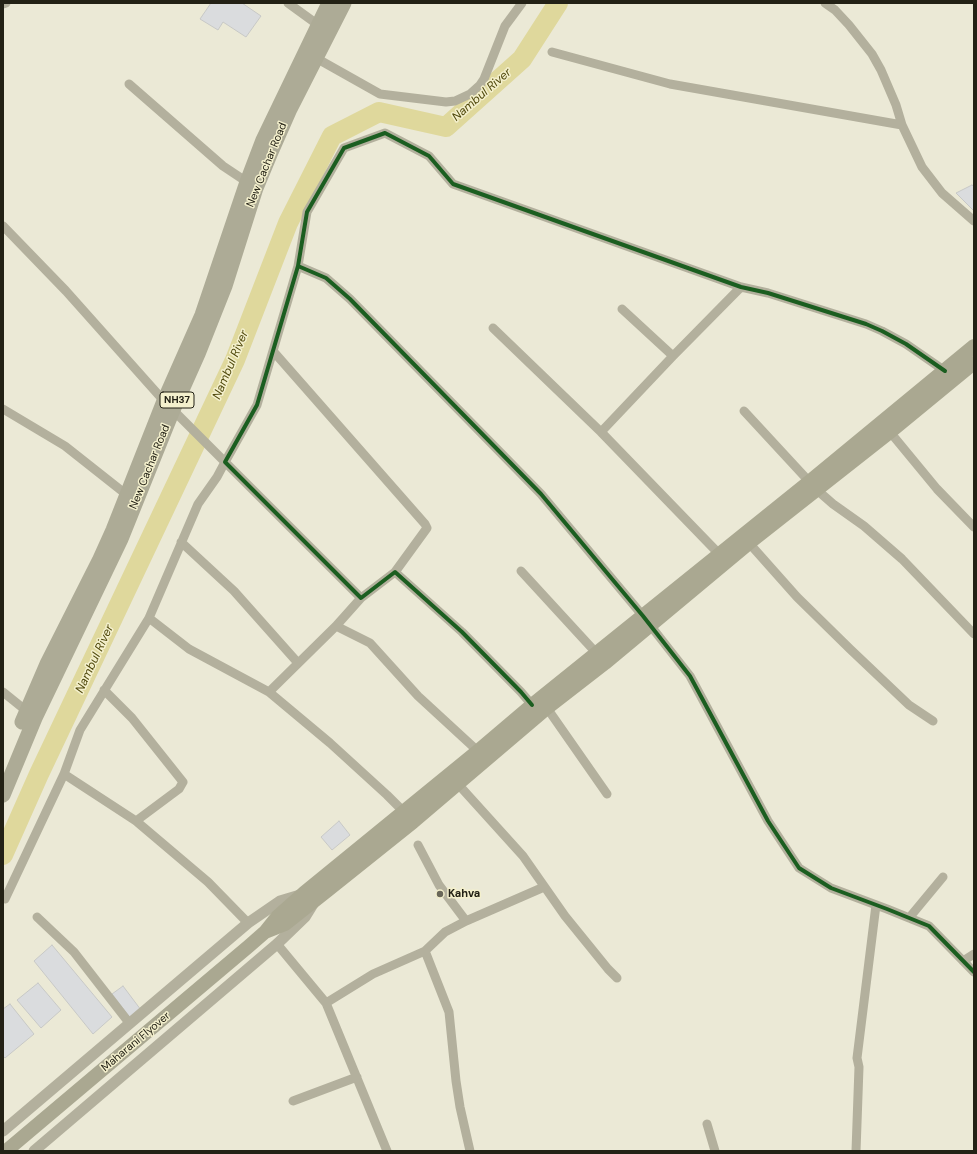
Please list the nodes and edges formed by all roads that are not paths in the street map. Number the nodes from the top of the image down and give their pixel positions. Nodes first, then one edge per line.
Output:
1 (6, 3) edge
2 (288, 3) edge
3 (329, 3) edge
4 (344, 3) edge
5 (521, 3) edge
6 (825, 3) edge
7 (3, 4) edge
8 (324, 28) junction
9 (552, 52) dead end
10 (316, 58) junction
11 (129, 84) dead end
12 (902, 124) junction
13 (247, 182) junction
14 (974, 220) edge
15 (3, 226) edge
16 (298, 266) junction
17 (741, 287) junction
18 (622, 309) dead end
19 (493, 328) dead end
20 (974, 346) edge
21 (273, 351) junction
22 (673, 356) junction
23 (974, 363) edge
24 (945, 371) junction
25 (170, 407) junction
26 (3, 409) edge
27 (744, 411) dead end
28 (601, 432) junction
29 (890, 432) junction
30 (225, 462) junction
31 (813, 486) junction
32 (128, 495) junction
33 (974, 527) edge
34 (181, 542) junction
35 (749, 543) junction
36 (723, 558) junction
37 (520, 571) dead end
38 (395, 572) junction
39 (361, 598) junction
40 (149, 618) junction
41 (647, 620) junction
42 (336, 626) junction
43 (974, 634) edge
44 (601, 658) junction
45 (298, 663) junction
46 (104, 690) junction
47 (3, 692) edge
48 (269, 692) junction
49 (532, 705) junction
50 (547, 708) junction
51 (31, 714) junction
52 (932, 721) dead end
53 (483, 755) junction
54 (3, 768) edge
55 (64, 774) junction
56 (457, 783) junction
57 (608, 794) dead end
58 (3, 795) edge
59 (404, 812) junction
60 (136, 821) junction
61 (418, 845) dead end
62 (943, 877) dead end
63 (544, 887) junction
64 (309, 897) junction
65 (5, 899) dead end
66 (876, 905) junction
67 (38, 917) dead end
68 (909, 918) junction
69 (466, 922) junction
70 (248, 923) junction
71 (277, 944) junction
72 (425, 951) junction
73 (974, 954) edge
74 (963, 961) junction
75 (974, 972) edge
76 (617, 978) dead end
77 (326, 1003) junction
78 (130, 1024) junction
79 (356, 1077) junction
80 (293, 1101) dead end
81 (707, 1124) dead end
82 (3, 1131) edge
83 (6, 1151) edge
84 (34, 1151) edge
85 (387, 1151) edge
86 (470, 1151) edge
87 (715, 1151) edge
88 (856, 1151) edge

1 - 7 street
2 - 8 street
3 - 8 highway, New Cachar Road / NH37
4 - 8 highway, New Cachar Road / NH37
5 - 10 street
6 - 12 street
8 - 10 highway, New Cachar Road / NH37
8 - 13 highway, New Cachar Road / NH37
9 - 12 street
10 - 25 highway, New Cachar Road / NH37
11 - 13 street
12 - 14 street
13 - 25 highway, New Cachar Road / NH37
15 - 25 street
16 - 17 street
16 - 21 street
16 - 41 street
17 - 22 street
17 - 24 street
18 - 22 street
19 - 28 street
20 - 24 main road
21 - 30 street
21 - 38 street
22 - 28 street
23 - 29 main road
24 - 31 main road
25 - 30 street
25 - 32 highway, New Cachar Road / NH37
25 - 51 highway, New Cachar Road / NH37
26 - 32 street
27 - 31 street
28 - 36 street
29 - 31 main road
29 - 33 street
30 - 34 street
30 - 39 street
31 - 35 main road
31 - 36 main road
31 - 43 street
32 - 51 highway, New Cachar Road / NH37
34 - 40 street
34 - 45 street
35 - 36 main road
35 - 52 street
36 - 41 main road
37 - 44 street
38 - 39 street
38 - 49 street
39 - 42 street
40 - 46 street
40 - 48 street
41 - 44 main road
41 - 66 street
42 - 45 street
42 - 53 street
44 - 49 main road
44 - 50 main road
45 - 48 street
46 - 55 street
46 - 60 street
47 - 51 street
48 - 59 street
49 - 53 main road
50 - 53 main road
50 - 57 street
51 - 54 highway, New Cachar Road / NH37
51 - 58 highway, New Cachar Road / NH37
53 - 56 main road
53 - 59 main road
55 - 60 street
55 - 65 street
56 - 63 street
56 - 64 main road
59 - 64 main road
60 - 70 street
61 - 69 street
62 - 68 street
63 - 69 street
63 - 76 street
64 - 70 street
64 - 71 street
64 - 83 main road, Maharani Flyover
66 - 68 street
66 - 88 street
67 - 78 street
68 - 74 street
69 - 72 street
70 - 78 street
71 - 77 street
71 - 84 street
72 - 77 street
72 - 86 street
73 - 74 street
74 - 75 street
77 - 79 street
78 - 82 street
79 - 80 street
79 - 85 street
81 - 87 street

